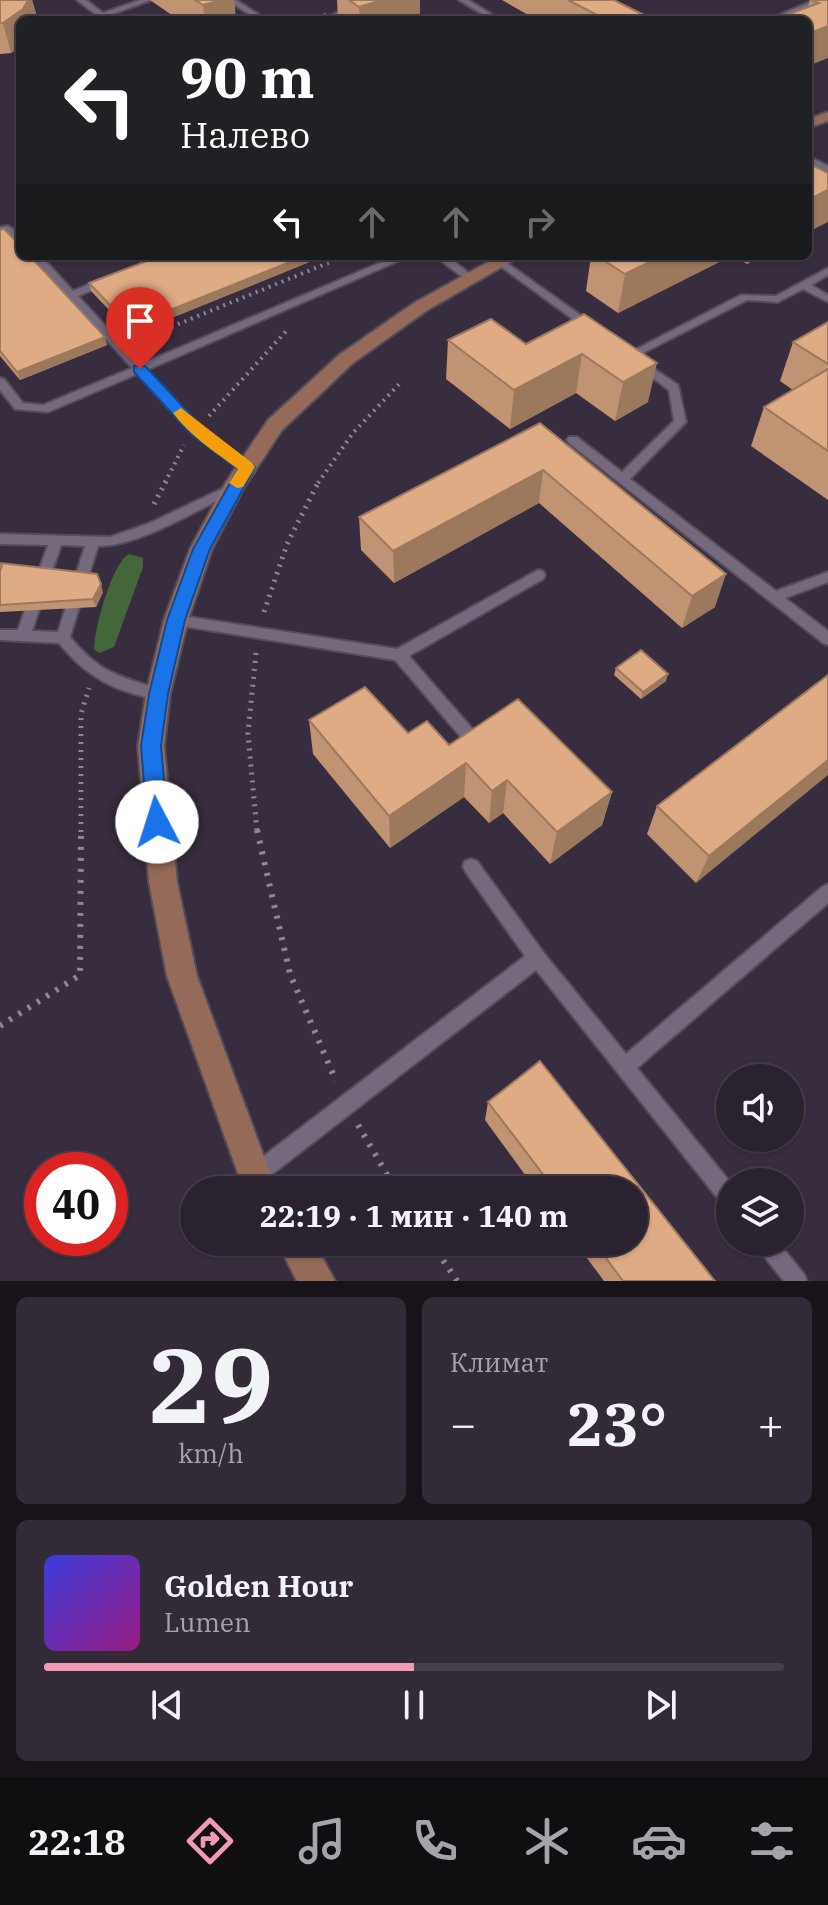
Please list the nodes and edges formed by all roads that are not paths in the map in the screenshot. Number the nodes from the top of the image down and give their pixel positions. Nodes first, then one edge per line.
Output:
1 (81, 0) edge
2 (147, 0) edge
3 (231, 0) edge
4 (463, 0) edge
5 (822, 0) edge
6 (359, 6) edge
7 (103, 16) edge
8 (111, 16) edge
9 (257, 16) edge
10 (334, 16) edge
11 (490, 16) edge
12 (781, 16) edge
13 (40, 260) edge
14 (396, 260) edge
15 (446, 260) edge
16 (504, 260) edge
17 (507, 260) edge
18 (828, 271) edge
19 (469, 277) junction
20 (114, 278) edge
21 (803, 285) junction
22 (71, 295) junction
23 (828, 299) edge
24 (606, 338) edge
25 (617, 347) edge
26 (629, 356) junction
27 (140, 369) junction
28 (0, 382) edge
29 (573, 440) dead end
30 (247, 467) junction
31 (622, 479) junction
32 (234, 487) junction
33 (0, 539) edge
34 (56, 540) junction
35 (93, 541) junction
36 (538, 575) dead end
37 (828, 577) edge
38 (774, 597) junction
39 (176, 620) junction
40 (0, 635) edge
41 (23, 636) junction
42 (63, 638) junction
43 (828, 639) edge
44 (399, 655) junction
45 (158, 694) junction
46 (477, 745) edge
47 (471, 866) dead end
48 (828, 892) edge
49 (537, 958) junction
50 (626, 1066) junction
51 (257, 1176) edge
52 (266, 1176) edge
53 (716, 1180) edge
54 (302, 1256) edge
55 (776, 1256) edge
56 (317, 1281) edge
57 (797, 1281) edge

1 - 7 lane
2 - 8 lane
3 - 9 lane
4 - 11 lane
5 - 12 lane
6 - 10 lane
13 - 22 lane
14 - 27 lane
15 - 19 lane
16 - 19 street
17 - 24 lane
18 - 21 lane
19 - 30 street
20 - 22 lane
21 - 23 lane
21 - 26 lane
22 - 27 lane
25 - 26 lane
26 - 31 lane
27 - 28 lane
27 - 30 lane
29 - 31 lane
30 - 32 street
31 - 38 lane
32 - 35 lane
32 - 39 street
33 - 34 lane
34 - 35 lane
34 - 41 lane
35 - 42 lane
36 - 44 lane
37 - 38 lane
38 - 43 lane
39 - 44 lane
39 - 45 street
40 - 41 lane
41 - 42 lane
42 - 45 lane
44 - 46 lane
45 - 51 street
47 - 49 lane
48 - 50 lane
49 - 50 lane
49 - 52 lane
50 - 53 lane
54 - 56 street
55 - 57 lane

